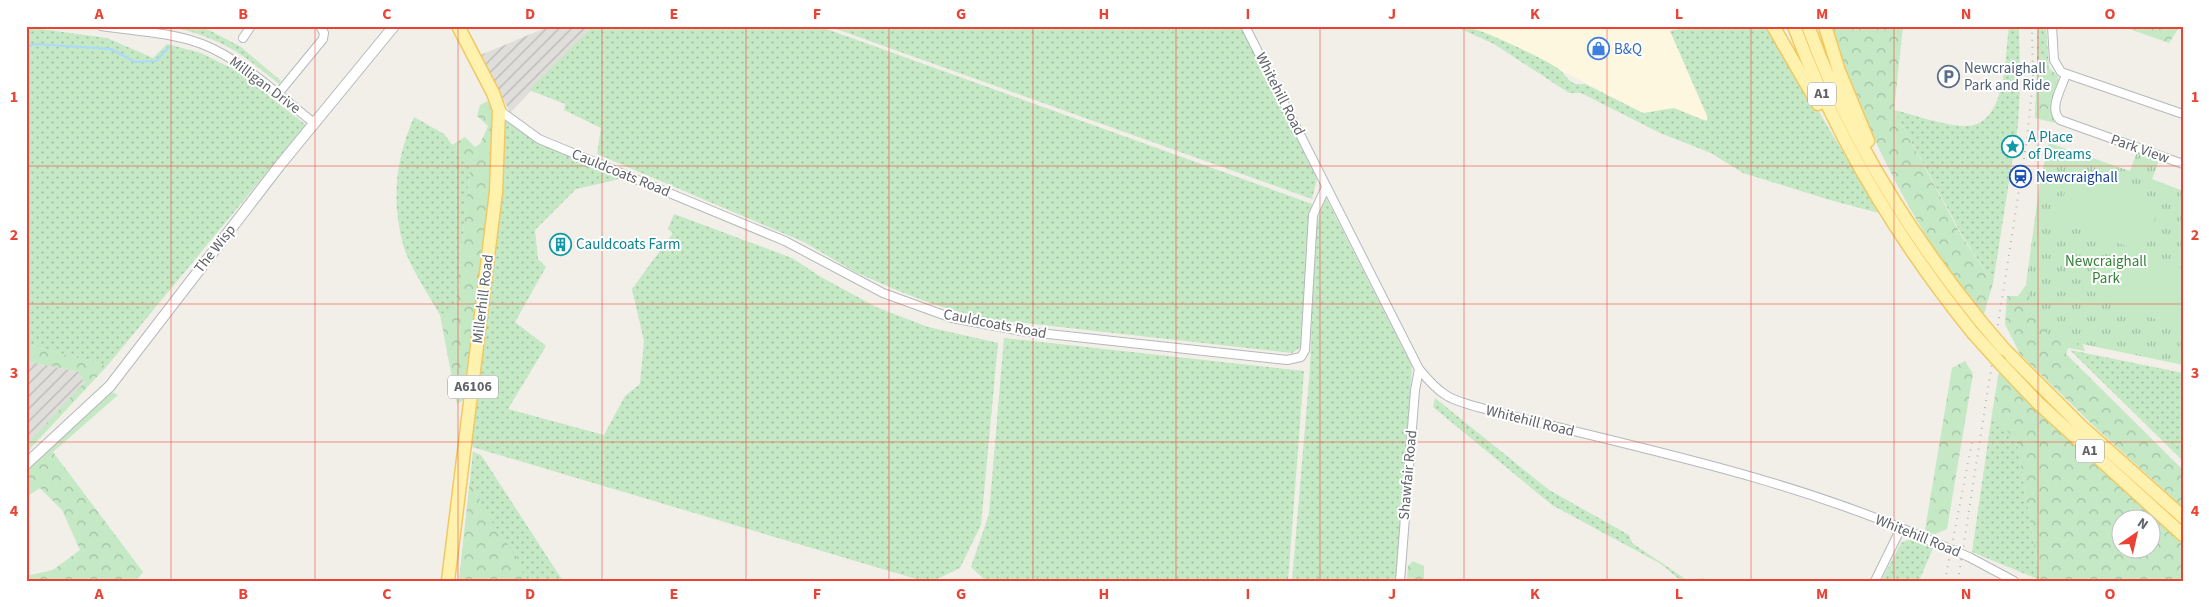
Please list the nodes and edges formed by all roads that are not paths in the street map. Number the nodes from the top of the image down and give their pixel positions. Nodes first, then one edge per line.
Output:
1 (173, 26) edge
2 (251, 26) edge
3 (320, 26) edge
4 (394, 26) edge
5 (458, 26) edge
6 (1246, 26) edge
7 (1773, 26) edge
8 (1794, 26) edge
9 (1808, 26) edge
10 (1825, 26) edge
11 (2052, 26) edge
12 (105, 27) edge
13 (171, 35) junction
14 (243, 38) dead end
15 (2066, 74) junction
16 (277, 95) junction
17 (499, 110) junction
18 (2183, 114) edge
19 (314, 123) junction
20 (1854, 160) junction
21 (2183, 164) edge
22 (1326, 187) junction
23 (1913, 230) junction
24 (1419, 369) junction
25 (26, 464) edge
26 (2183, 517) edge
27 (1901, 528) junction
28 (2183, 535) edge
29 (448, 581) edge
30 (1400, 581) edge
31 (1875, 581) edge
32 (2014, 581) edge

1 - 13 street
2 - 14 street
3 - 16 street
4 - 19 street, The Wisp
5 - 17 main road, Millerhill Road / A6106
6 - 22 street, Whitehill Road
7 - 20 main road
8 - 20 main road, A1
9 - 23 main road, A1
10 - 23 main road
11 - 15 street
12 - 13 street, Milligan Drive
13 - 16 street, Milligan Drive
15 - 18 street
15 - 21 street, Park View
16 - 19 street, Milligan Drive
17 - 22 street, Cauldcoats Road
17 - 29 main road, Millerhill Road / A6106
19 - 25 street, The Wisp
20 - 28 main road, A1, bridge
22 - 24 street, Whitehill Road
23 - 26 main road, A1, bridge
24 - 27 street, Whitehill Road
24 - 30 street, Shawfair Road
27 - 31 street
27 - 32 street, Whitehill Road, bridge

